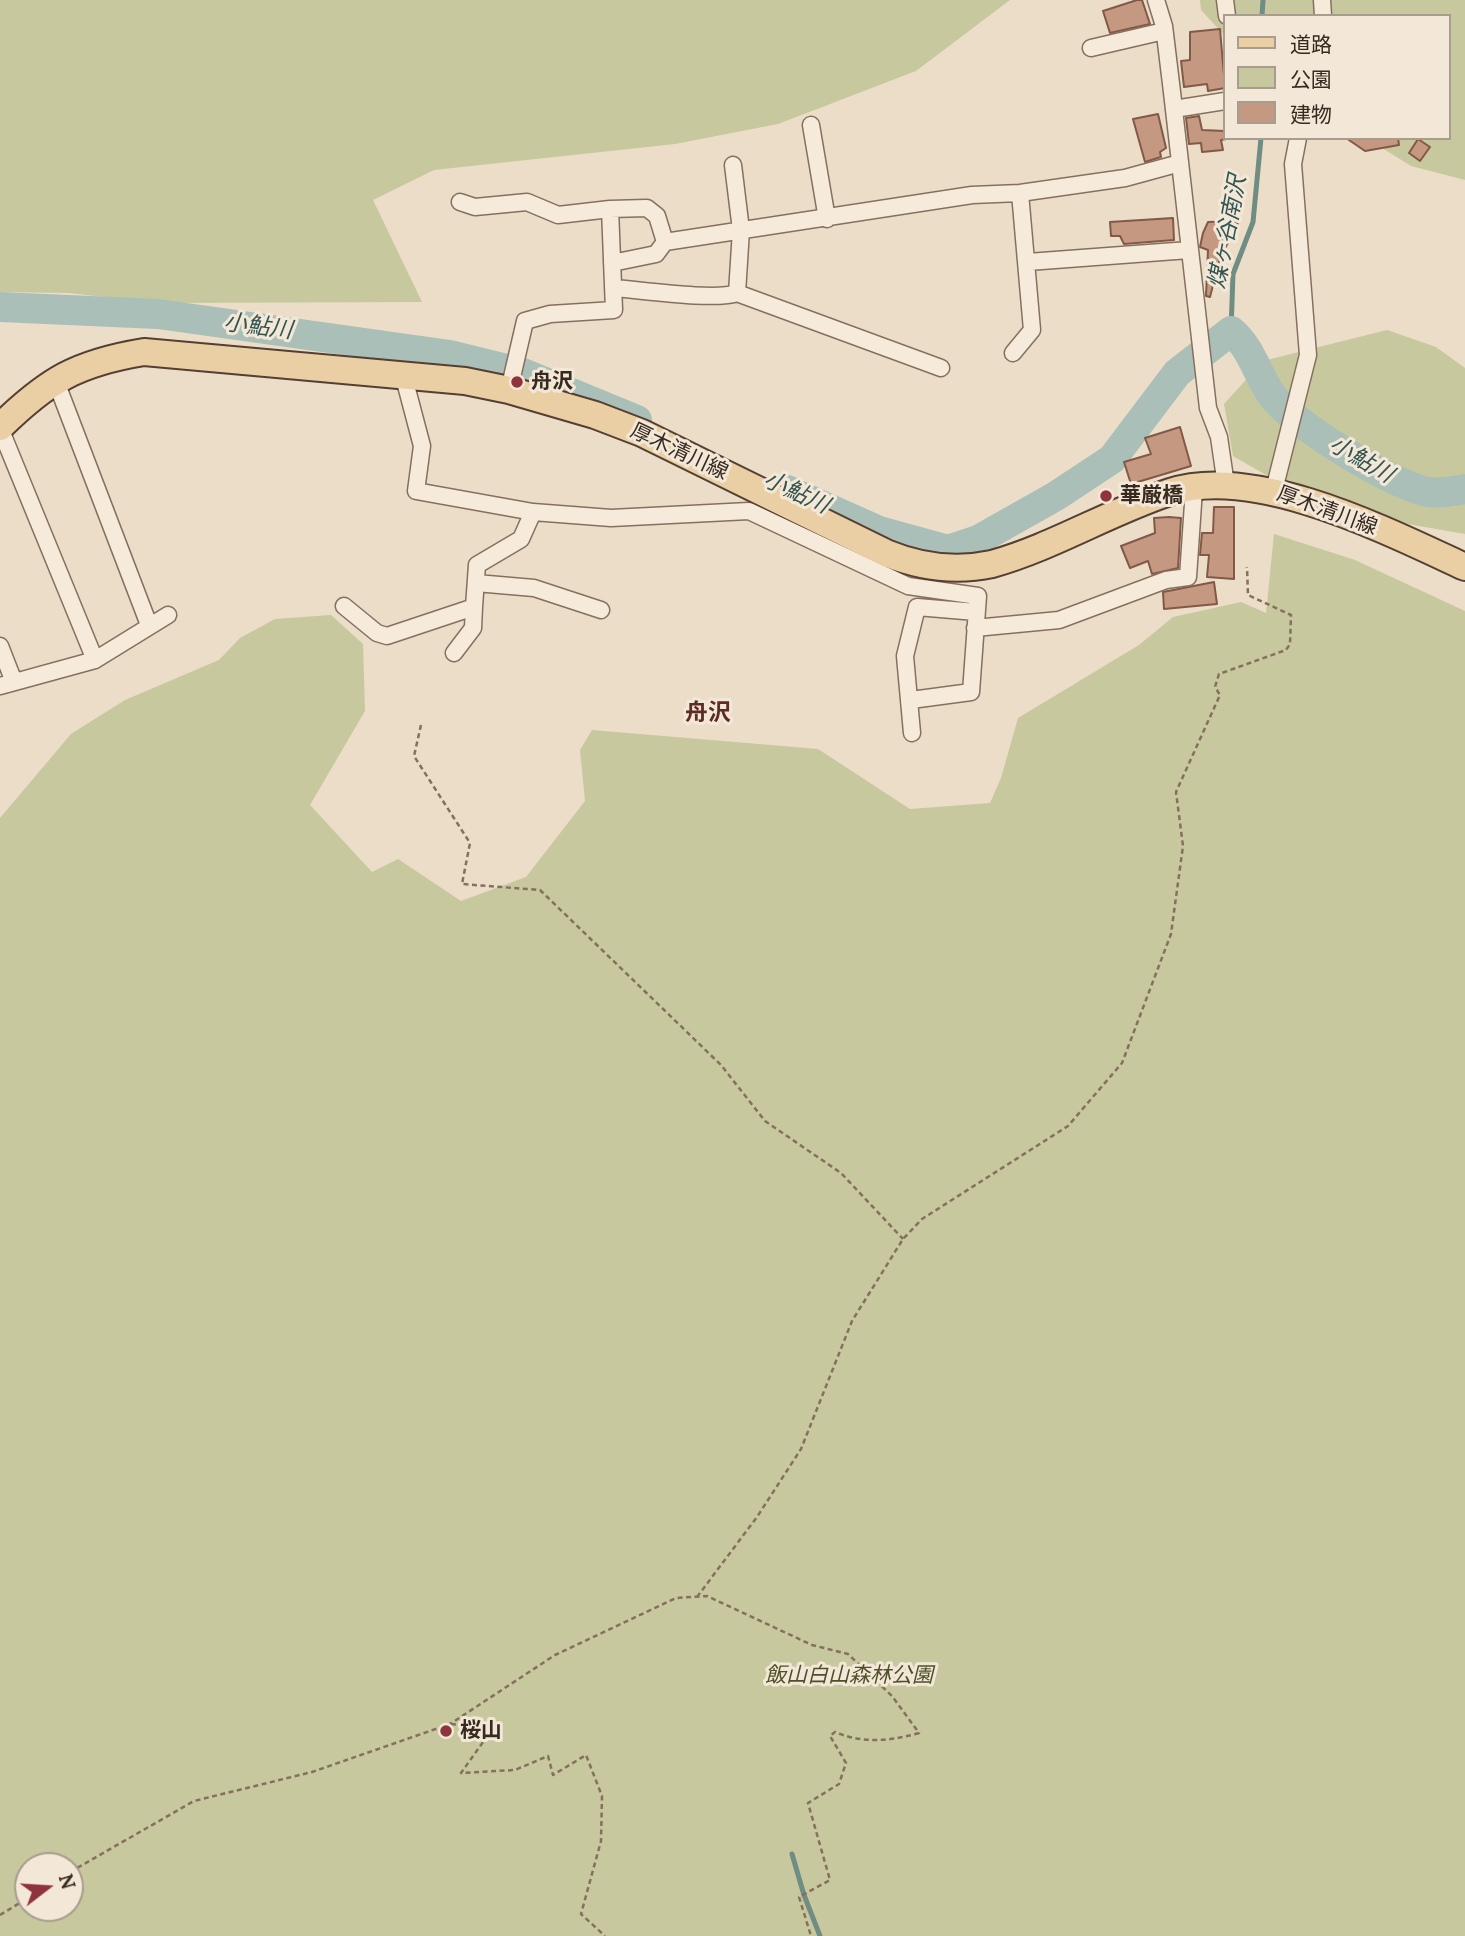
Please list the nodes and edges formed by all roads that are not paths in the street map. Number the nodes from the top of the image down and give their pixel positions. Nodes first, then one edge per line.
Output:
1 (1156, 0) edge
2 (1164, 31) junction
3 (1091, 48) dead end
4 (1224, 101) edge
5 (1174, 109) junction
6 (811, 125) dead end
7 (1298, 140) edge
8 (1180, 163) junction
9 (733, 165) dead end
10 (1020, 193) junction
11 (460, 202) dead end
12 (610, 209) junction
13 (827, 219) junction
14 (741, 230) junction
15 (665, 242) junction
16 (1189, 250) junction
17 (1028, 262) junction
18 (612, 263) junction
19 (613, 288) junction
20 (737, 293) junction
21 (1013, 354) dead end
22 (941, 368) dead end
23 (403, 374) junction
24 (55, 379) junction
25 (511, 383) junction
26 (0, 428) edge
27 (1226, 485) junction
28 (1194, 489) junction
29 (1275, 490) junction
30 (533, 512) junction
31 (881, 562) junction
32 (1465, 567) edge
33 (476, 583) junction
34 (344, 606) dead end
35 (474, 607) junction
36 (601, 610) dead end
37 (168, 615) dead end
38 (976, 620) junction
39 (149, 625) junction
40 (0, 646) edge
41 (454, 653) dead end
42 (95, 660) junction
43 (7, 684) edge
44 (911, 700) junction
45 (912, 733) dead end

1 - 2 street
2 - 3 street
2 - 5 street
4 - 5 street
5 - 8 street
6 - 13 street
7 - 29 street
8 - 10 street
8 - 16 street
9 - 14 street
10 - 13 street
10 - 17 street
11 - 12 street
12 - 15 street
12 - 18 street
13 - 14 street
14 - 15 street
14 - 20 street
15 - 18 street
16 - 17 street
16 - 27 street
17 - 21 street
18 - 19 street
19 - 20 street
19 - 25 street
20 - 22 street
23 - 24 main road, 厚木清川線
23 - 25 main road, 厚木清川線
23 - 30 street
24 - 26 main road, 厚木清川線
24 - 39 street
25 - 31 main road, 厚木清川線
26 - 42 street
27 - 28 main road, 厚木清川線
27 - 29 main road, 厚木清川線
28 - 31 main road, 厚木清川線
28 - 38 street
29 - 32 main road, 厚木清川線
30 - 31 street
30 - 33 street
31 - 38 street
33 - 35 street
33 - 36 street
34 - 35 street
35 - 41 street
37 - 39 street
38 - 44 street
38 - 44 street
39 - 42 street
40 - 43 street
42 - 43 street
44 - 45 street

